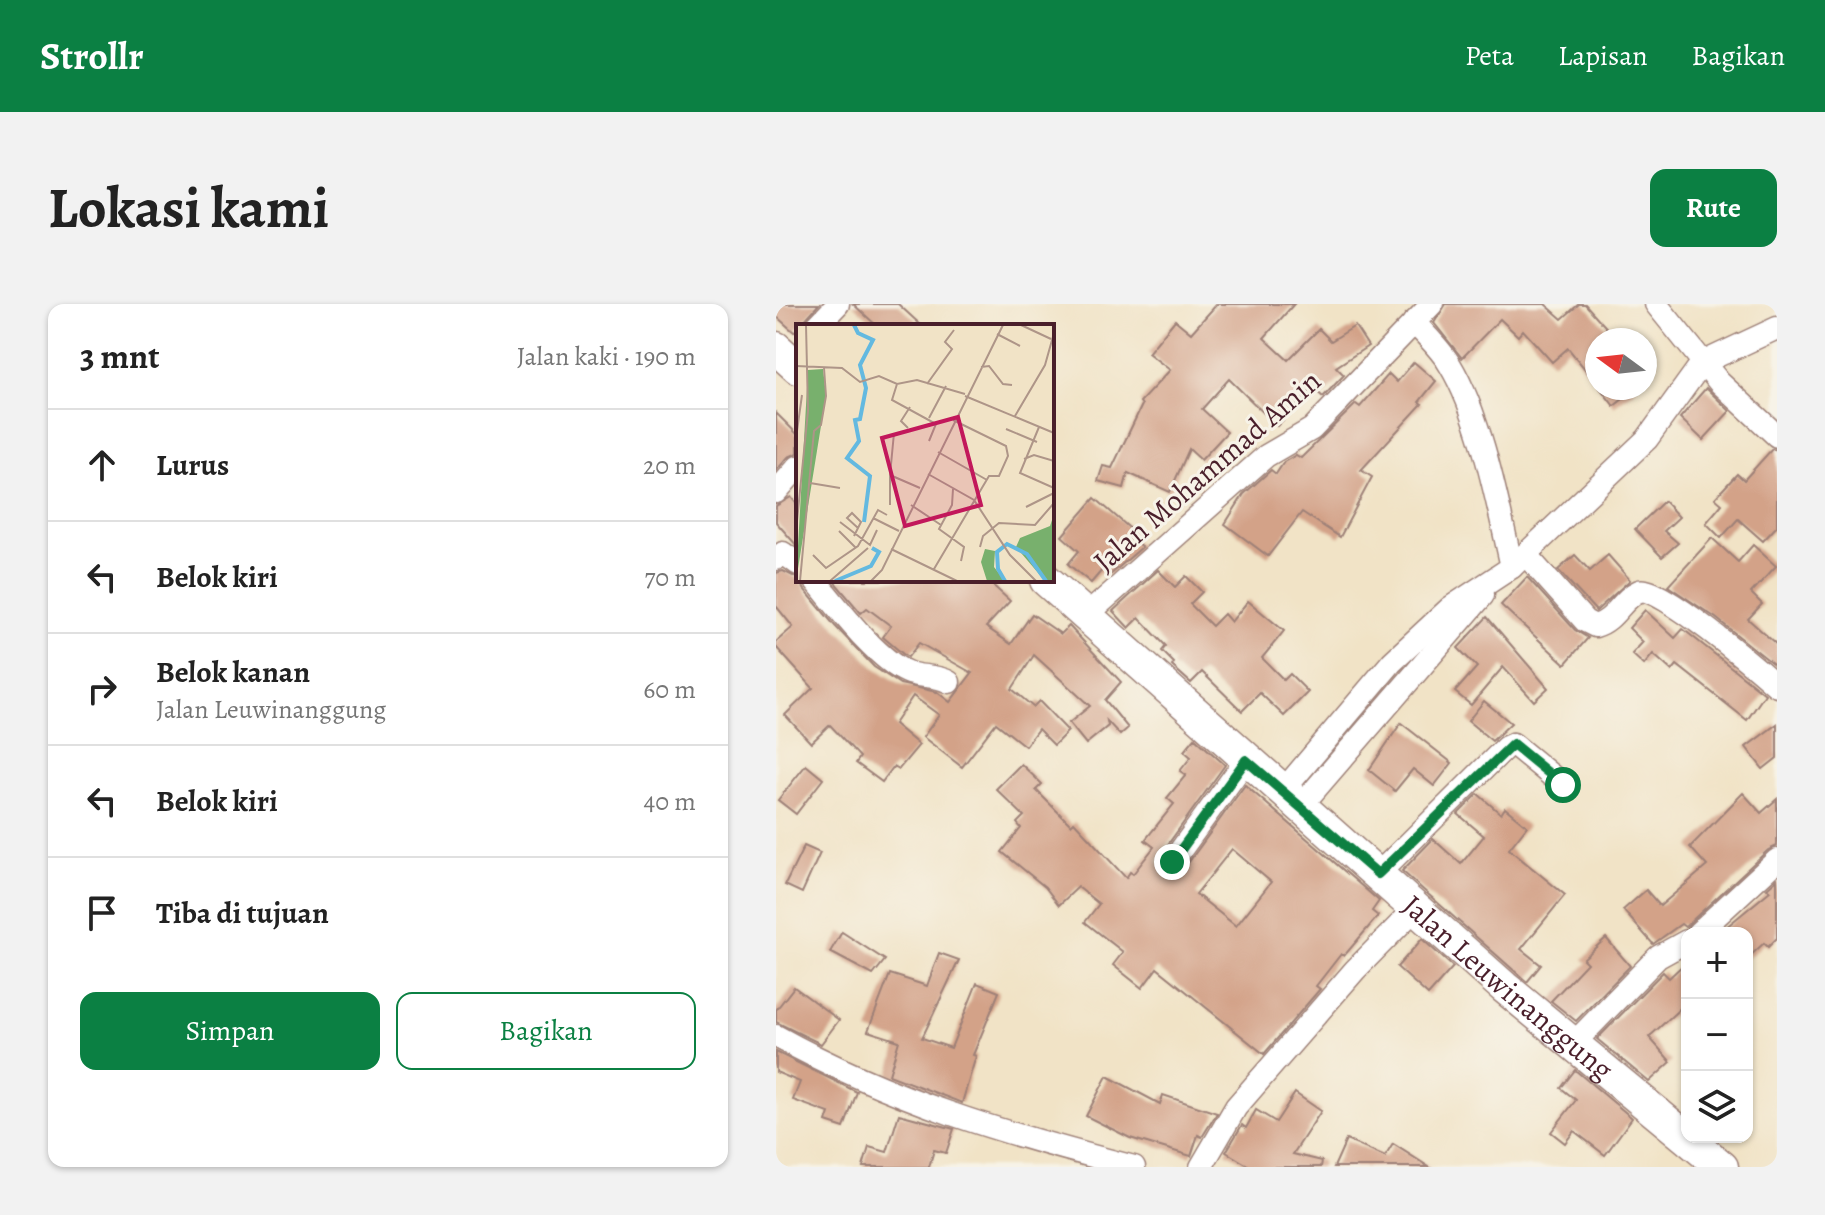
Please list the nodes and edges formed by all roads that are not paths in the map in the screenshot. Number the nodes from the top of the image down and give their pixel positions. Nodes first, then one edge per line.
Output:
1 (838, 304) edge
2 (1432, 304) edge
3 (1656, 304) edge
4 (1414, 322) junction
5 (819, 324) edge
6 (1777, 328) edge
7 (1702, 363) junction
8 (1777, 436) edge
9 (796, 469) edge
10 (776, 492) edge
11 (1519, 561) junction
12 (817, 582) edge
13 (1048, 582) edge
14 (1088, 614) junction
15 (949, 682) dead end
16 (1777, 686) edge
17 (1246, 760) junction
18 (1563, 785) dead end
19 (1291, 800) junction
20 (1777, 860) edge
21 (1172, 862) dead end
22 (1378, 874) junction
23 (1416, 908) junction
24 (1704, 927) edge
25 (1681, 944) edge
26 (776, 1036) edge
27 (1573, 1044) junction
28 (1134, 1167) edge
29 (1201, 1167) edge
30 (1722, 1167) edge

1 - 5 street
2 - 4 street, Jalan Mohammad Amin
3 - 7 street
4 - 11 street
4 - 14 street, Jalan Mohammad Amin
6 - 7 street
7 - 8 street
7 - 11 street
9 - 10 street
11 - 16 street
11 - 19 street
12 - 15 street
13 - 14 main road, Jalan Leuwinanggung
14 - 17 main road, Jalan Leuwinanggung
17 - 19 main road, Jalan Leuwinanggung
17 - 21 street
18 - 22 street
19 - 22 main road, Jalan Leuwinanggung
20 - 24 street
22 - 23 main road, Jalan Leuwinanggung
23 - 27 main road, Jalan Leuwinanggung
23 - 29 street
25 - 27 street
26 - 28 street
27 - 30 main road, Jalan Leuwinanggung

